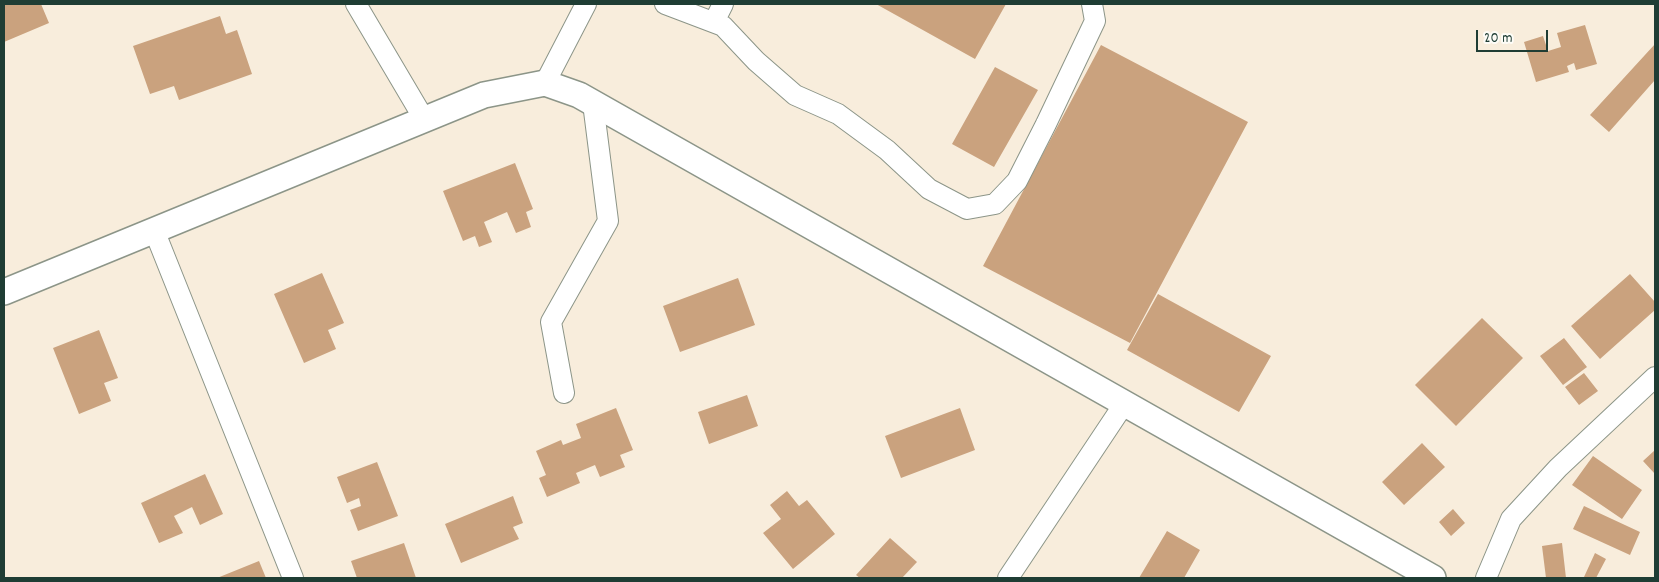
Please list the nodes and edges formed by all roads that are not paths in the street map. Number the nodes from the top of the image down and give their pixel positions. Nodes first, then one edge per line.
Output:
1 (356, 4) edge
2 (586, 4) edge
3 (665, 4) edge
4 (723, 4) edge
5 (1092, 4) edge
6 (714, 22) junction
7 (546, 83) junction
8 (593, 103) junction
9 (424, 119) junction
10 (154, 230) junction
11 (4, 292) edge
12 (1655, 377) edge
13 (564, 393) dead end
14 (1124, 404) junction
15 (293, 578) edge
16 (1008, 578) edge
17 (1433, 578) edge
18 (1486, 578) edge

1 - 9 street
2 - 7 street
3 - 6 street
4 - 6 street
5 - 6 street
7 - 8 street
7 - 9 street
8 - 13 street
8 - 14 street
9 - 10 street
10 - 11 street
10 - 15 street
12 - 18 street
14 - 16 street
14 - 17 street

